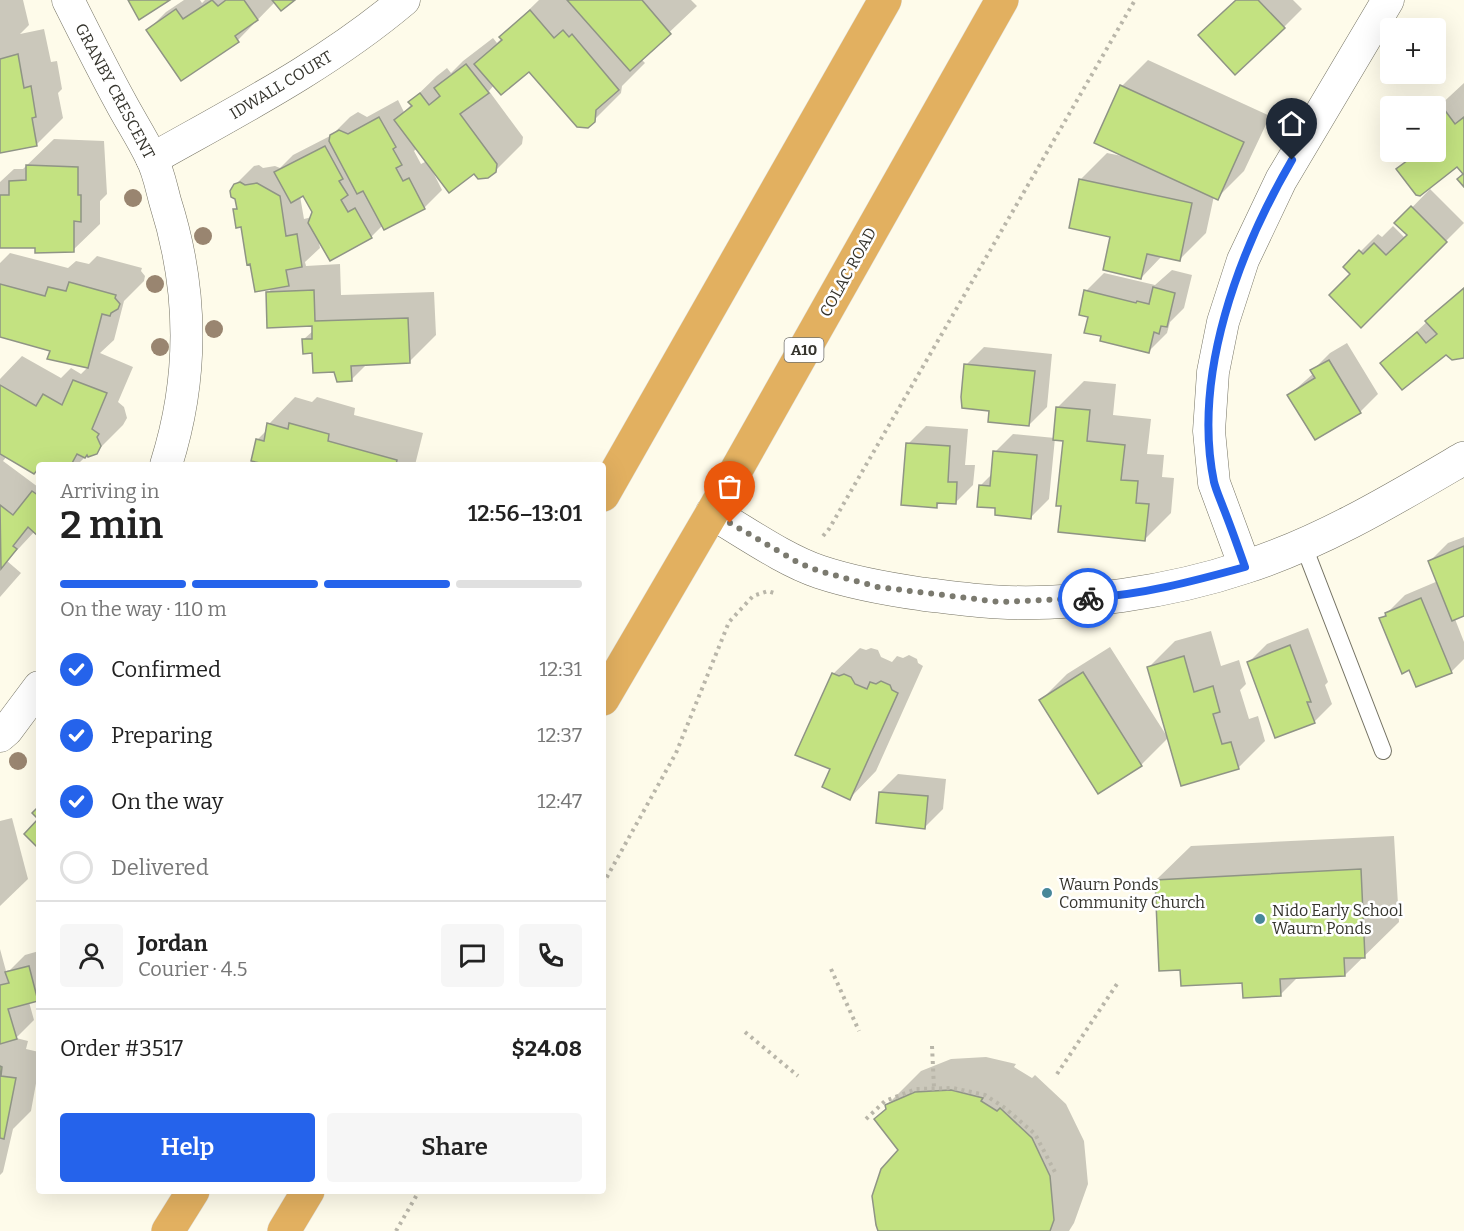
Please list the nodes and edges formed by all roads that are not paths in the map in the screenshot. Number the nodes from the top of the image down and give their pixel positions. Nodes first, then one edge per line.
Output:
1 (68, 0) edge
2 (404, 0) edge
3 (885, 0) edge
4 (1002, 0) edge
5 (1388, 0) edge
6 (152, 159) junction
7 (1464, 458) edge
8 (167, 462) edge
9 (606, 490) edge
10 (712, 513) junction
11 (1303, 544) junction
12 (1245, 567) junction
13 (36, 691) edge
14 (606, 694) edge
15 (0, 736) edge
16 (1383, 751) dead end
17 (191, 1194) edge
18 (306, 1194) edge
19 (168, 1231) edge
20 (284, 1231) edge

1 - 6 street, GRANBY CRESCENT
2 - 6 street, IDWALL COURT
3 - 9 highway
4 - 10 highway, COLAC ROAD / A10
5 - 12 street
6 - 8 street, GRANBY CRESCENT
7 - 11 street
10 - 12 street
10 - 14 highway, COLAC ROAD / A10
11 - 12 street
11 - 16 lane
13 - 15 street
17 - 19 highway
18 - 20 highway

